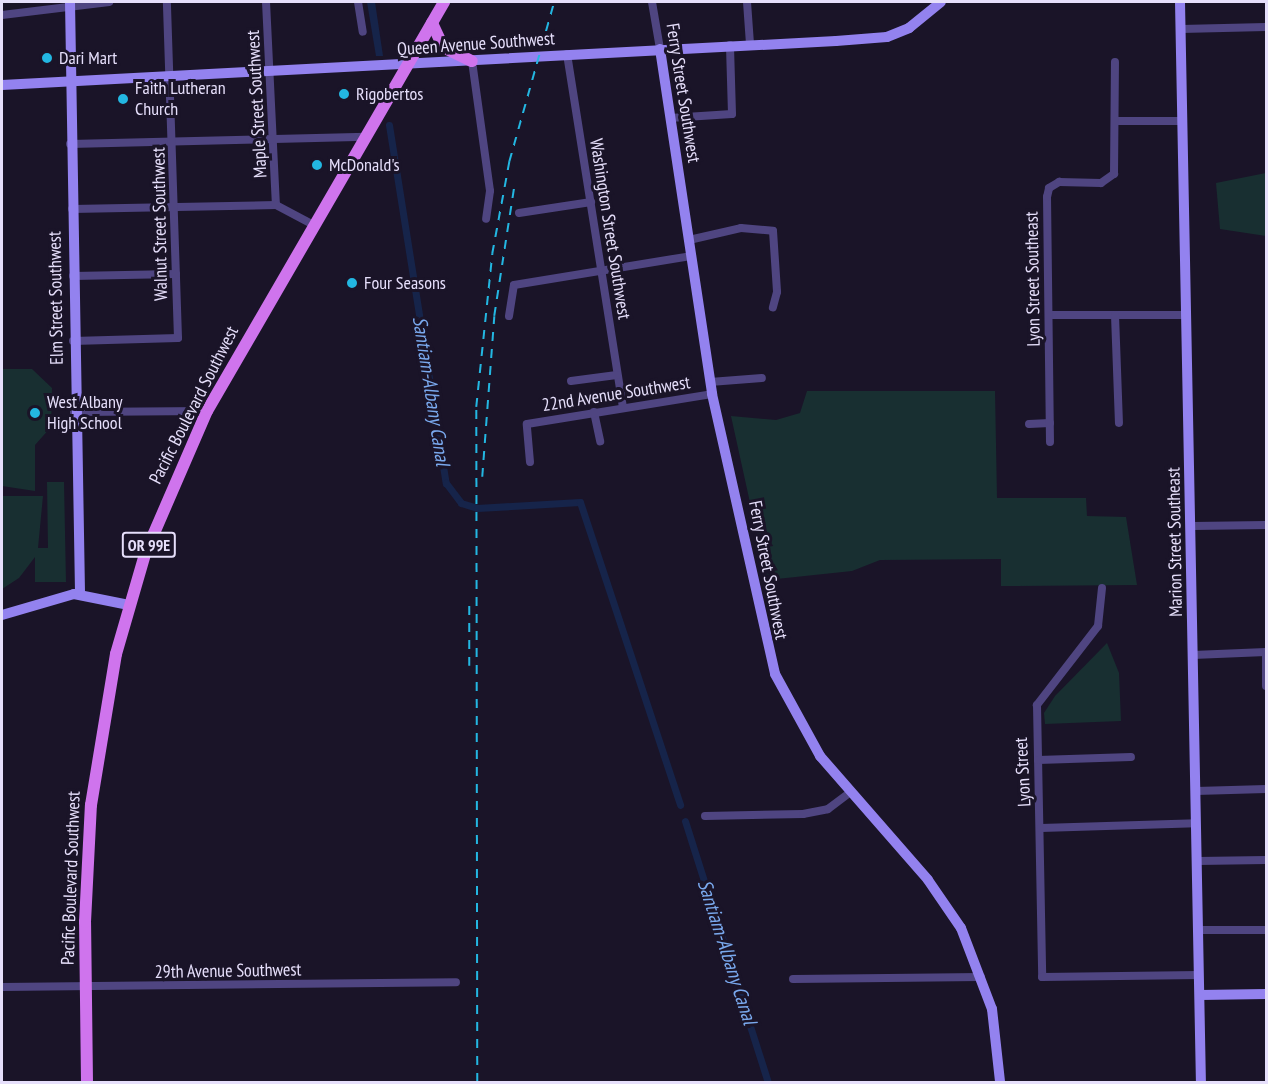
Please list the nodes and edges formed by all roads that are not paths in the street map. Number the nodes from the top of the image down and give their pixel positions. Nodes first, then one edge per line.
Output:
1 (109, 2) edge
2 (167, 2) edge
3 (266, 2) edge
4 (358, 2) edge
5 (444, 2) edge
6 (652, 2) edge
7 (747, 2) edge
8 (941, 2) edge
9 (1180, 2) edge
10 (70, 4) edge
11 (2, 15) edge
12 (432, 23) junction
13 (1266, 27) edge
14 (1181, 29) junction
15 (363, 32) dead end
16 (750, 44) junction
17 (730, 45) junction
18 (660, 49) junction
19 (567, 54) junction
20 (472, 61) junction
21 (1115, 62) dead end
22 (407, 66) junction
23 (272, 71) junction
24 (172, 77) junction
25 (72, 81) junction
26 (2, 85) edge
27 (670, 118) junction
28 (1114, 120) junction
29 (1181, 121) junction
30 (367, 137) junction
31 (275, 138) junction
32 (173, 142) junction
33 (70, 144) junction
34 (591, 202) junction
35 (276, 205) junction
36 (175, 207) junction
37 (72, 209) junction
38 (519, 213) dead end
39 (486, 219) dead end
40 (311, 224) junction
41 (688, 240) junction
42 (691, 256) junction
43 (602, 271) junction
44 (176, 274) junction
45 (73, 276) junction
46 (773, 307) dead end
47 (1049, 315) junction
48 (1115, 315) junction
49 (1186, 315) junction
50 (509, 316) dead end
51 (73, 341) junction
52 (617, 375) junction
53 (762, 378) dead end
54 (571, 381) dead end
55 (710, 382) junction
56 (712, 394) junction
57 (622, 408) junction
58 (207, 411) junction
59 (74, 412) junction
60 (594, 412) junction
61 (1050, 423) junction
62 (1119, 423) dead end
63 (1029, 424) dead end
64 (600, 441) dead end
65 (1050, 442) dead end
66 (530, 462) dead end
67 (1266, 525) edge
68 (1192, 526) junction
69 (1102, 588) dead end
70 (80, 593) junction
71 (129, 605) junction
72 (2, 615) edge
73 (1266, 652) edge
74 (1193, 655) junction
75 (1266, 686) edge
76 (1131, 757) dead end
77 (1038, 760) junction
78 (1266, 789) edge
79 (1196, 791) junction
80 (849, 793) junction
81 (705, 816) dead end
82 (1196, 823) junction
83 (1041, 828) junction
84 (1266, 860) edge
85 (1198, 861) junction
86 (1198, 930) junction
87 (1266, 930) edge
88 (1199, 975) junction
89 (981, 977) junction
90 (793, 979) dead end
91 (456, 982) dead end
92 (2, 987) edge
93 (85, 988) junction
94 (1200, 994) junction
95 (1266, 994) edge
96 (87, 1083) edge
97 (1000, 1083) edge
98 (1201, 1083) edge

1 - 10 street
2 - 24 street, Walnut Street Southwest
3 - 23 street, Maple Street Southwest
4 - 15 street
5 - 12 main road, Pacific Boulevard Southwest / OR 99E
6 - 18 street, Ferry Street Southwest
7 - 16 street
8 - 16 street, Queen Avenue Southwest
9 - 14 street, Marion Street Southeast
10 - 11 street
10 - 25 street, Elm Street Southwest
12 - 20 main road
12 - 22 main road, Pacific Boulevard Southwest / OR 99E
13 - 14 street
14 - 29 street, Marion Street Southeast
16 - 17 street, Queen Avenue Southwest
17 - 18 street, Queen Avenue Southwest
17 - 27 street
18 - 19 street, Queen Avenue Southwest
18 - 27 street, Ferry Street Southwest
19 - 20 street, Queen Avenue Southwest
19 - 34 street, Washington Street Southwest
20 - 22 street, Queen Avenue Southwest
20 - 39 street
21 - 28 street, Lyon Street Southeast
22 - 23 street, Queen Avenue Southwest
22 - 30 main road, Pacific Boulevard Southwest / OR 99E
23 - 24 street, Queen Avenue Southwest
23 - 31 street, Maple Street Southwest
24 - 25 street, Queen Avenue Southwest
24 - 32 street, Walnut Street Southwest
25 - 26 street, Queen Avenue Southwest
25 - 33 street, Elm Street Southwest
27 - 41 street, Ferry Street Southwest
28 - 29 street
28 - 47 street, Lyon Street Southeast
29 - 49 street, Marion Street Southeast
30 - 31 street
30 - 40 main road, Pacific Boulevard Southwest / OR 99E
31 - 32 street
31 - 35 street, Maple Street Southwest
32 - 33 street
32 - 36 street, Walnut Street Southwest
33 - 37 street, Elm Street Southwest
34 - 38 street
34 - 43 street, Washington Street Southwest
35 - 36 street
35 - 40 street
36 - 37 street
36 - 44 street, Walnut Street Southwest
37 - 45 street, Elm Street Southwest
40 - 58 main road, Pacific Boulevard Southwest / OR 99E
41 - 42 street, Ferry Street Southwest
41 - 46 street
42 - 43 street
42 - 55 street, Ferry Street Southwest
43 - 50 street
43 - 52 street, Washington Street Southwest
44 - 45 street
44 - 51 street, Walnut Street Southwest
45 - 51 street, Elm Street Southwest
47 - 48 street
47 - 61 street, Lyon Street Southeast
48 - 49 street
48 - 62 street
49 - 68 street, Marion Street Southeast
51 - 59 street, Elm Street Southwest
52 - 54 street
52 - 57 street, Washington Street Southwest
53 - 55 street, 22nd Avenue Southwest
55 - 56 street, Ferry Street Southwest
56 - 57 street, 22nd Avenue Southwest
56 - 80 street, Ferry Street Southwest
57 - 60 street, 22nd Avenue Southwest
58 - 59 street
58 - 71 main road, Pacific Boulevard Southwest / OR 99E
59 - 70 street, Elm Street Southwest
60 - 64 street
60 - 66 street, 22nd Avenue Southwest
61 - 63 street
61 - 65 street, Lyon Street Southeast
67 - 68 street
68 - 74 street, Marion Street Southeast
69 - 77 street, Lyon Street
70 - 71 street
70 - 72 street
71 - 93 main road, Pacific Boulevard Southwest / OR 99E
73 - 74 street
73 - 75 street
74 - 79 street, Marion Street Southeast
76 - 77 street
77 - 83 street, Lyon Street
78 - 79 street
79 - 82 street, Marion Street Southeast
80 - 81 street
80 - 89 street, Ferry Street Southwest
82 - 83 street
82 - 85 street, Marion Street Southeast
83 - 88 street, Lyon Street
84 - 85 street
85 - 86 street, Marion Street Southeast
86 - 87 street
86 - 88 street, Marion Street Southeast
88 - 94 street, Marion Street Southeast
89 - 90 street
89 - 97 street, Ferry Street Southwest
91 - 93 street, 29th Avenue Southwest
92 - 93 street, 29th Avenue Southwest
93 - 96 main road, Pacific Boulevard Southwest / OR 99E
94 - 95 street
94 - 98 street, Marion Street Southeast

